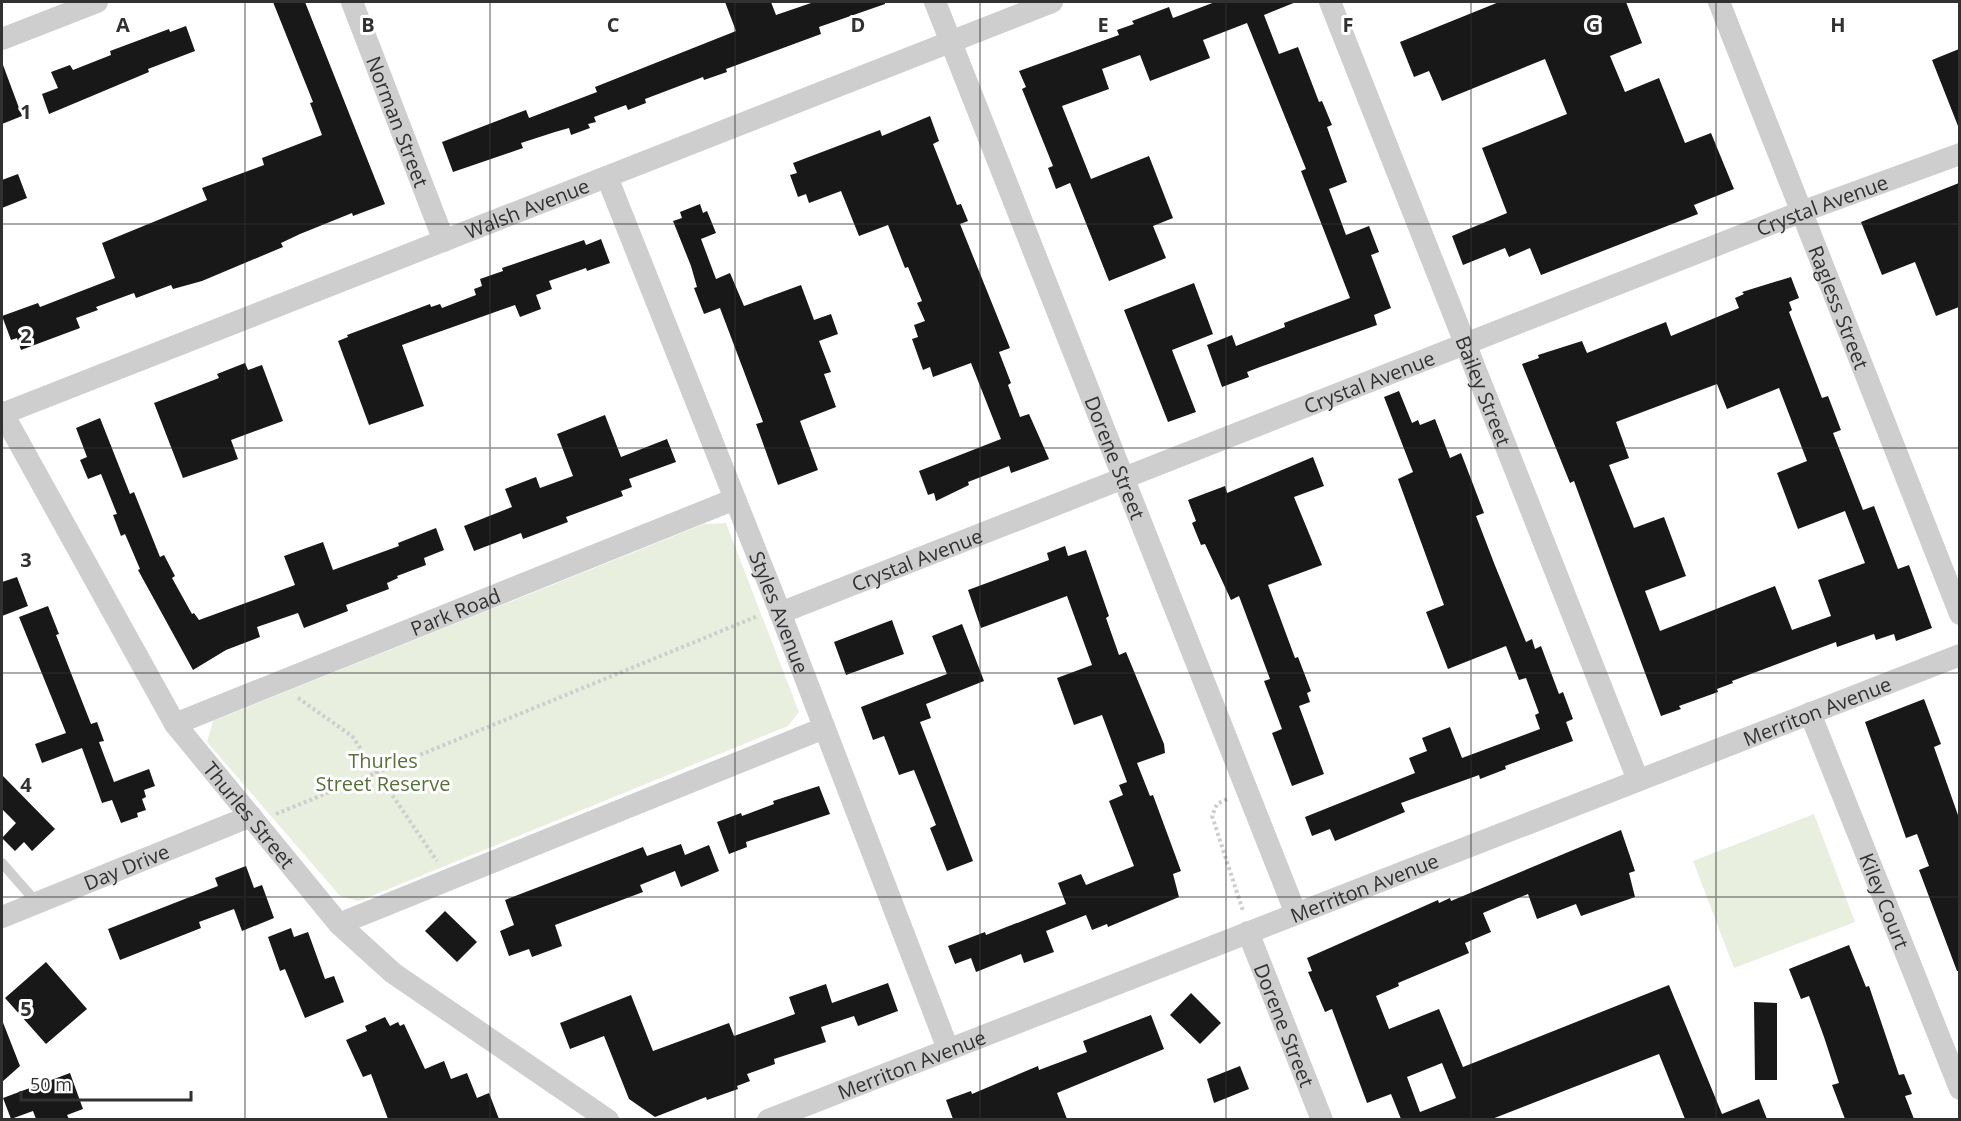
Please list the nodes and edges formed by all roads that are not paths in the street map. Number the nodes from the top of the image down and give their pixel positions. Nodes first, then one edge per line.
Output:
1 (97, 2) edge
2 (352, 2) edge
3 (935, 2) edge
4 (1052, 2) edge
5 (1330, 2) edge
6 (1719, 2) edge
7 (2, 39) edge
8 (951, 41) junction
9 (1959, 154) edge
10 (607, 177) junction
11 (1801, 212) junction
12 (444, 241) junction
13 (1466, 344) junction
14 (2, 413) edge
15 (1124, 478) junction
16 (735, 499) junction
17 (779, 610) junction
18 (1959, 614) edge
19 (1959, 655) edge
20 (1810, 713) junction
21 (175, 724) junction
22 (824, 728) junction
23 (1638, 780) junction
24 (253, 819) junction
25 (2, 863) edge
26 (37, 903) junction
27 (1296, 914) junction
28 (2, 917) edge
29 (339, 924) junction
30 (1248, 932) junction
31 (948, 1049) junction
32 (1959, 1089) edge
33 (608, 1119) edge
34 (768, 1119) edge
35 (1322, 1119) edge

1 - 7 street
2 - 12 street, Norman Street
3 - 8 street, Dorene Street
4 - 8 street, Walsh Avenue
5 - 13 street, Bailey Street
6 - 11 street, Ragless Street
8 - 10 street, Walsh Avenue
8 - 15 street, Dorene Street
9 - 11 street, Crystal Avenue
10 - 12 street, Walsh Avenue
10 - 16 street, Styles Avenue
11 - 13 street, Crystal Avenue
11 - 18 street, Ragless Street
12 - 14 street, Walsh Avenue
13 - 15 street, Crystal Avenue
13 - 23 street, Bailey Street
14 - 21 street, Thurles Street
15 - 17 street, Crystal Avenue
15 - 27 street, Dorene Street
16 - 17 street, Styles Avenue
16 - 21 street, Park Road
17 - 22 street, Styles Avenue
19 - 20 street, Merriton Avenue
20 - 23 street, Merriton Avenue
20 - 32 street, Kiley Court
21 - 24 street, Thurles Street
22 - 29 street
22 - 31 street, Styles Avenue
23 - 27 street, Merriton Avenue
24 - 26 street, Day Drive
24 - 29 street, Thurles Street
25 - 26 lane
26 - 28 street, Day Drive
27 - 30 street, Merriton Avenue
29 - 33 street, Thurles Street
30 - 31 street, Merriton Avenue
30 - 35 street, Dorene Street
31 - 34 street, Merriton Avenue

